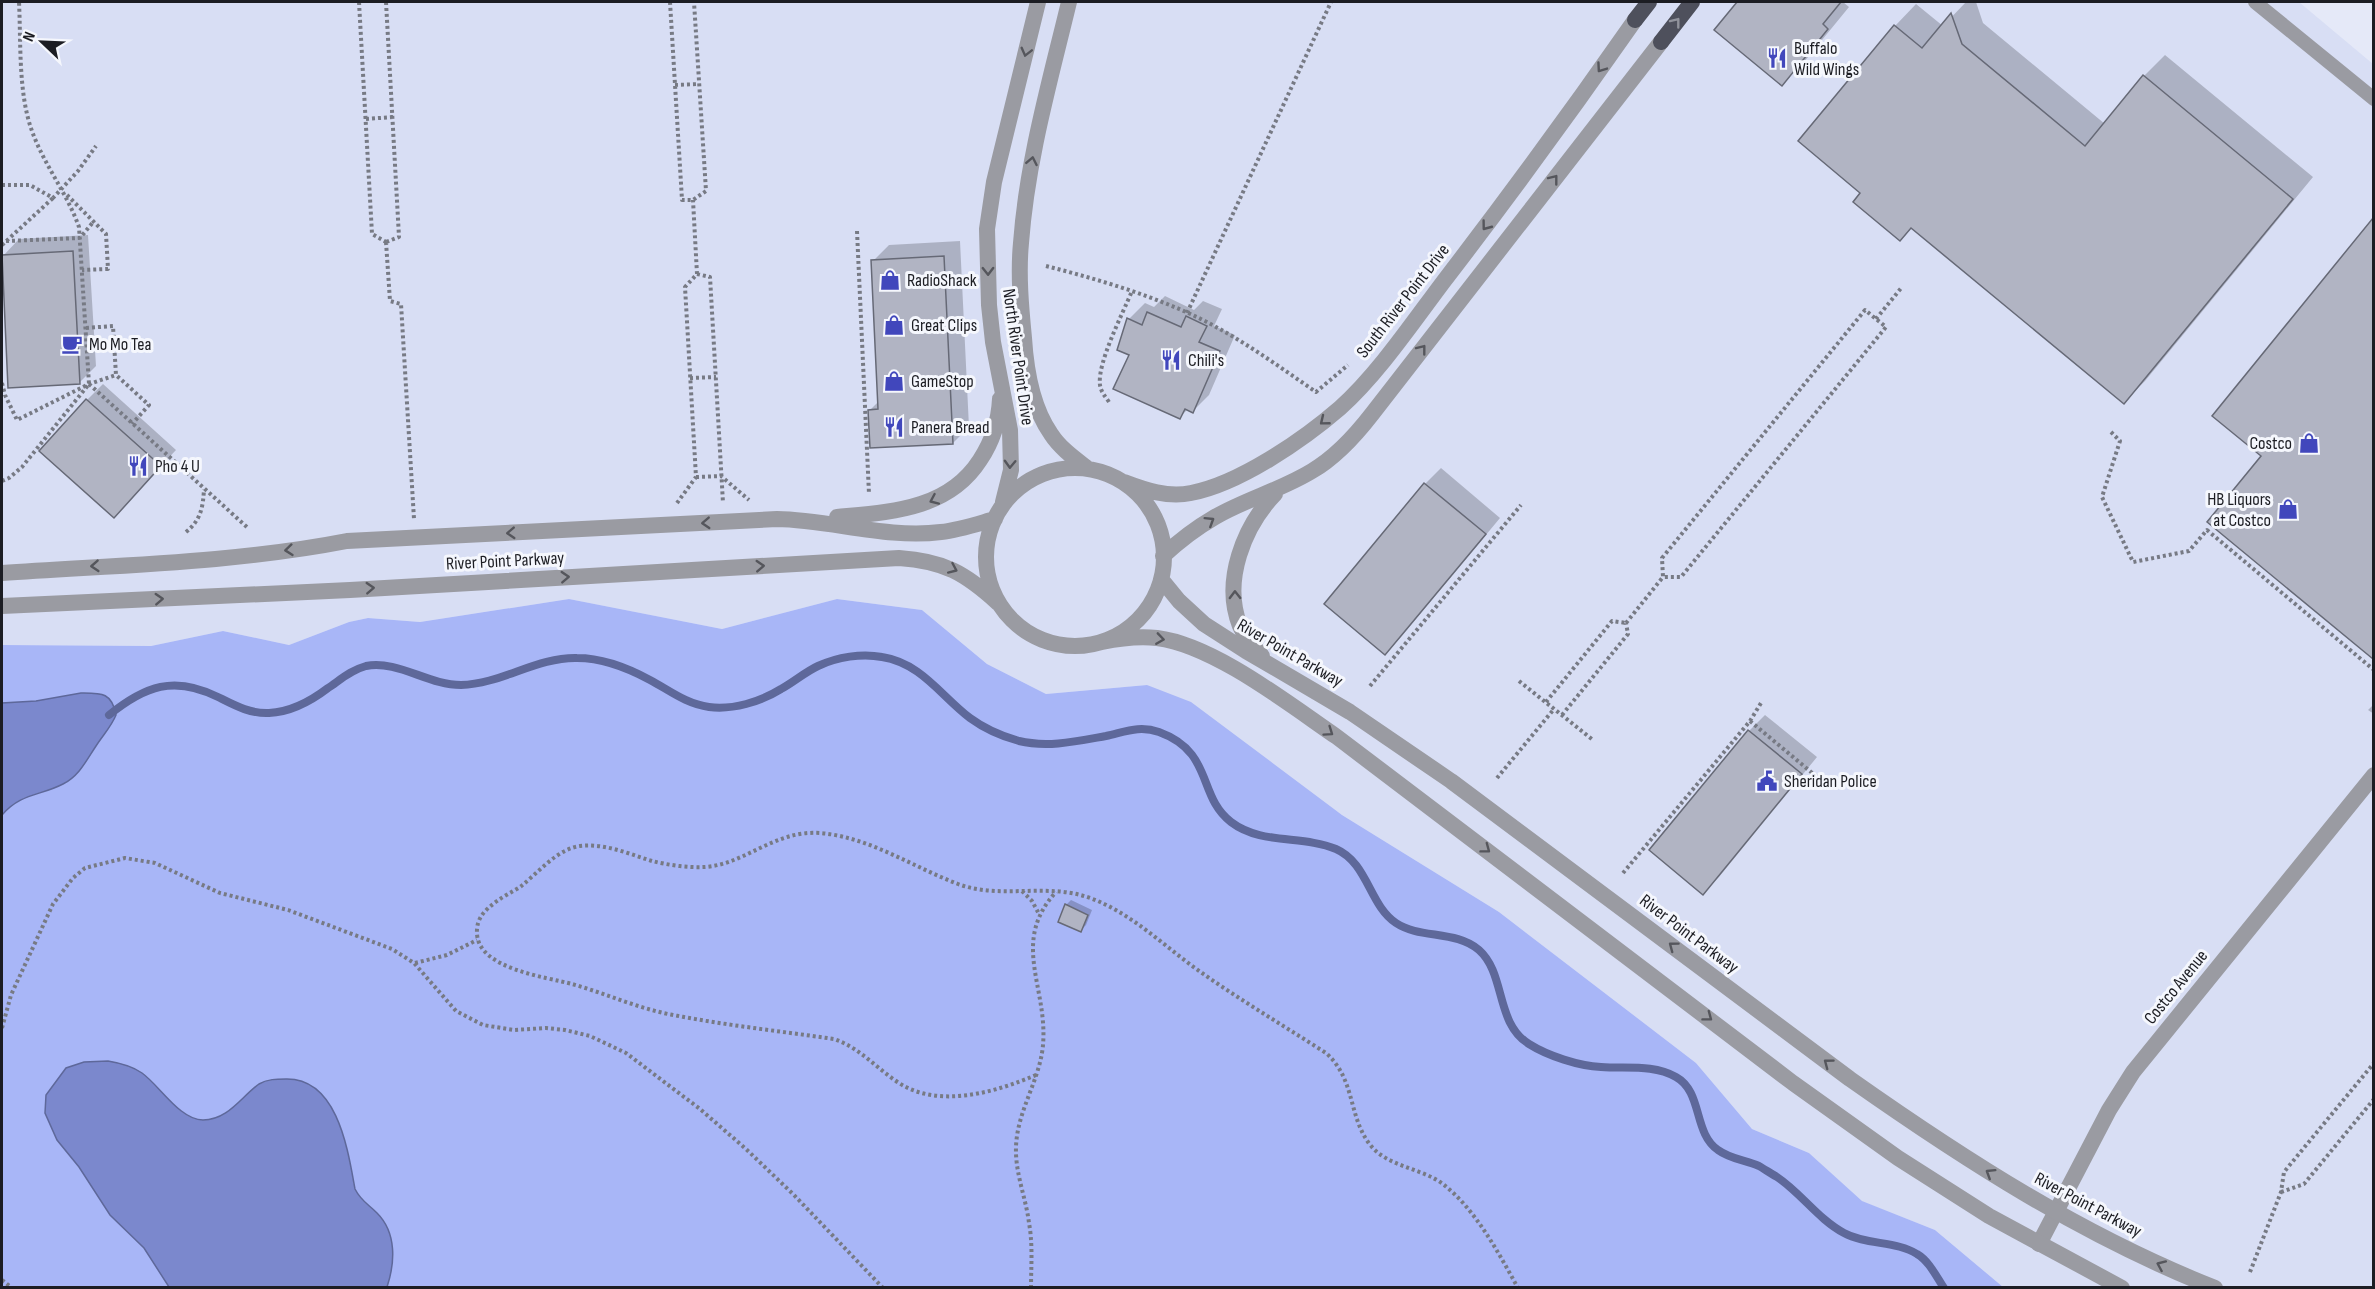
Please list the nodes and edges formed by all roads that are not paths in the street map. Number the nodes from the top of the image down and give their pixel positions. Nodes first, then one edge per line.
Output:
1 (1038, 2) edge
2 (1069, 2) edge
3 (1649, 2) edge
4 (1692, 2) edge
5 (2256, 2) edge
6 (1635, 20) joint
7 (1660, 42) joint
8 (2373, 99) edge
9 (1000, 383) junction
10 (1087, 468) junction
11 (1124, 482) junction
12 (1280, 489) junction
13 (998, 513) junction
14 (806, 520) junction
15 (1163, 556) junction
16 (2, 573) edge
17 (1161, 579) junction
18 (998, 603) junction
19 (2, 606) edge
20 (1102, 642) junction
21 (1269, 664) junction
22 (2373, 775) edge
23 (2055, 1213) junction
24 (2039, 1244) junction
25 (2122, 1287) edge
26 (2215, 1287) edge

1 -> 9 street, North River Point Drive
10 -> 2 street, North River Point Drive
3 - 6 highway
7 -> 4 highway
5 - 8 lane
6 -> 11 street, South River Point Drive
12 -> 7 street
9 -> 13 street, North River Point Drive
9 -> 14 street
10 - 11 street
10 - 13 street
11 - 15 street
15 -> 12 street
21 -> 12 street
13 - 14 street, River Point Parkway
13 - 18 street
14 -> 16 street, River Point Parkway
15 - 17 street
17 - 20 street
17 - 21 street, River Point Parkway
19 -> 18 street, River Point Parkway
18 - 20 street
20 -> 24 street
23 -> 21 street, River Point Parkway
22 - 23 street, Costco Avenue
23 - 24 street, Costco Avenue
26 -> 23 street, River Point Parkway
24 - 25 street

